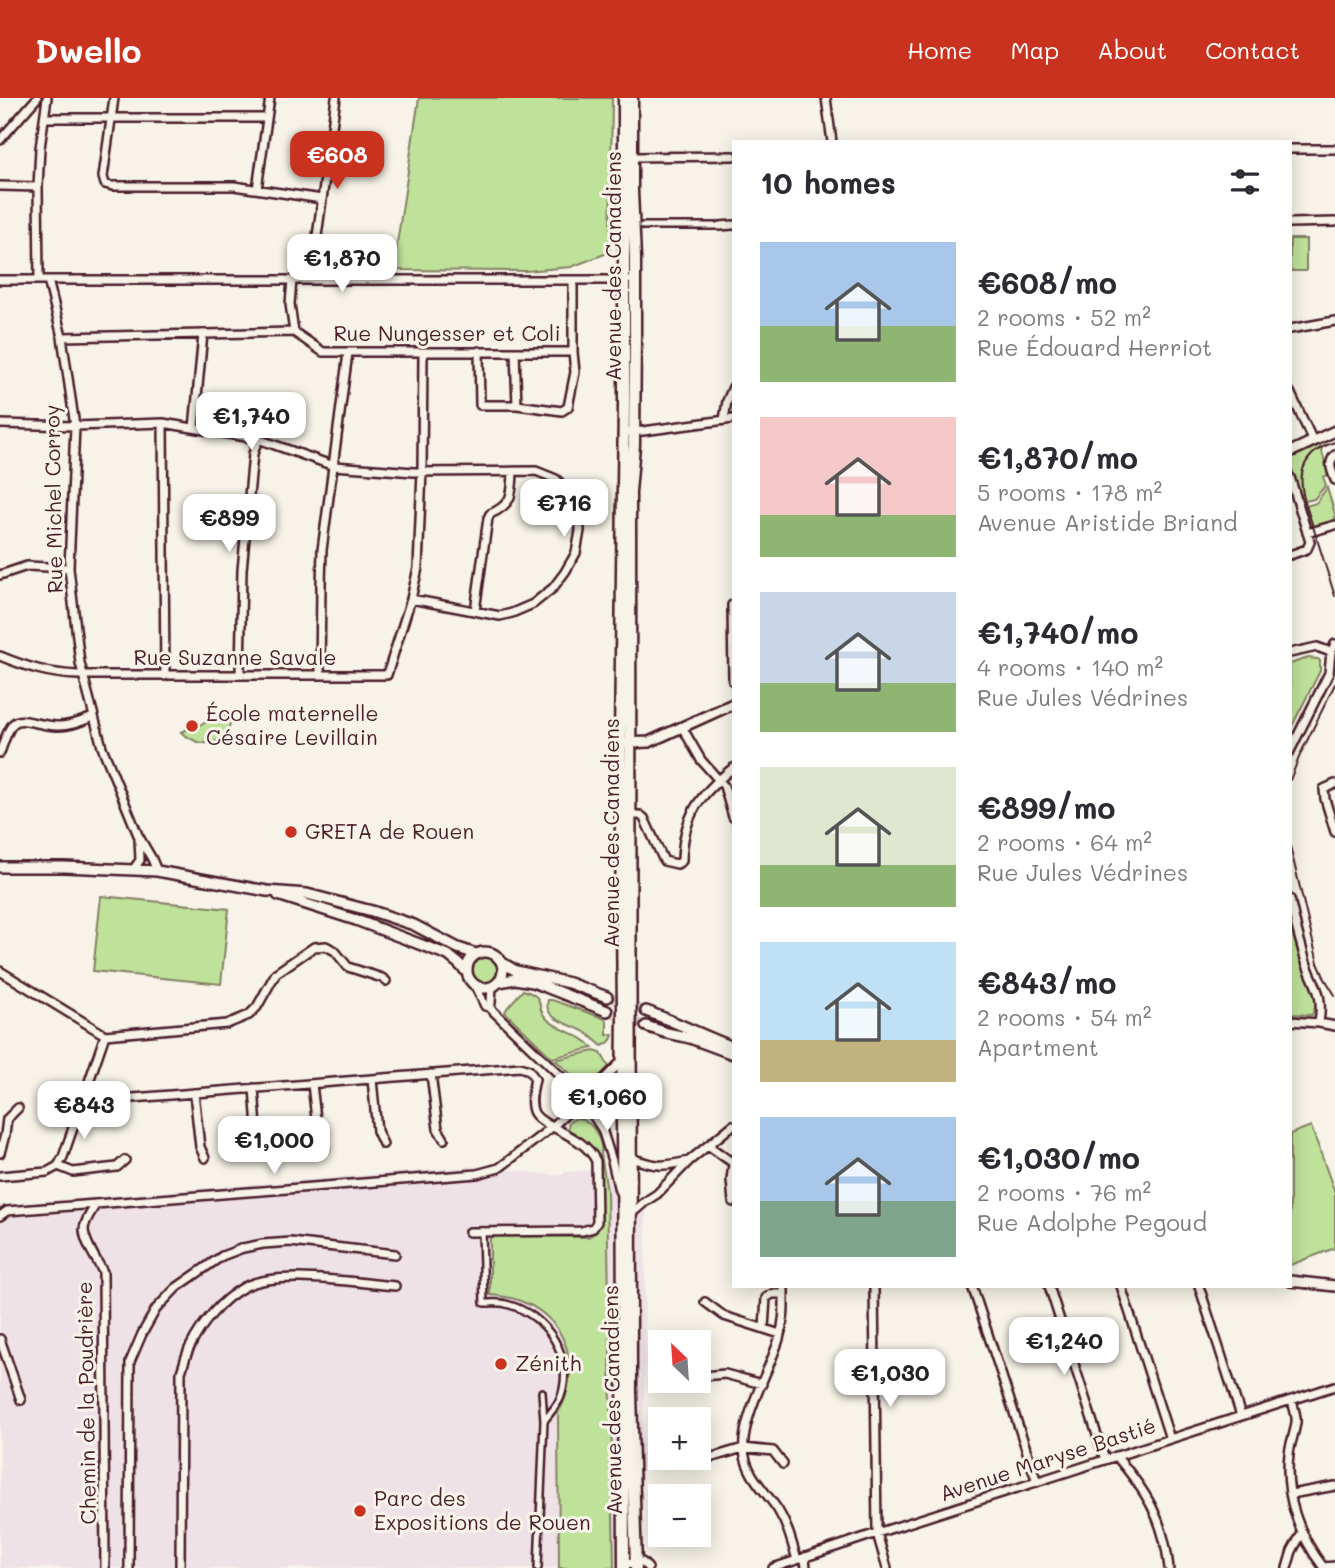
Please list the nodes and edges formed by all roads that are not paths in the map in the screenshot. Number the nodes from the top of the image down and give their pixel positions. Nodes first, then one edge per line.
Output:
1 (37, 98) edge
2 (47, 98) edge
3 (114, 98) edge
4 (270, 98) edge
5 (336, 98) edge
6 (624, 98) edge
7 (632, 98) edge
8 (825, 98) edge
9 (45, 118) junction
10 (112, 118) junction
11 (267, 118) junction
12 (0, 140) edge
13 (832, 140) edge
14 (1292, 149) edge
15 (1335, 149) edge
16 (732, 156) edge
17 (632, 157) junction
18 (0, 187) edge
19 (38, 187) junction
20 (257, 189) junction
21 (322, 199) junction
22 (1335, 222) edge
23 (1292, 223) edge
24 (732, 225) edge
25 (642, 226) dead end
26 (720, 226) joint
27 (292, 280) junction
28 (311, 280) junction
29 (573, 280) junction
30 (629, 280) junction
31 (0, 281) edge
32 (39, 281) junction
33 (48, 281) junction
34 (1335, 321) edge
35 (1292, 329) edge
36 (294, 332) junction
37 (204, 334) junction
38 (62, 337) junction
39 (479, 351) junction
40 (515, 352) junction
41 (573, 352) junction
42 (348, 353) junction
43 (423, 353) junction
44 (732, 389) edge
45 (1292, 396) edge
46 (517, 405) junction
47 (732, 419) edge
48 (724, 420) junction
49 (163, 423) junction
50 (0, 424) edge
51 (75, 426) junction
52 (194, 428) junction
53 (629, 431) junction
54 (1335, 431) edge
55 (258, 439) junction
56 (1313, 441) junction
57 (1292, 451) edge
58 (1335, 455) edge
59 (334, 466) junction
60 (422, 471) junction
61 (513, 472) junction
62 (1335, 480) edge
63 (1292, 484) edge
64 (1335, 525) edge
65 (1307, 533) junction
66 (1292, 554) edge
67 (69, 568) junction
68 (0, 575) edge
69 (411, 599) junction
70 (475, 611) junction
71 (1335, 643) edge
72 (1331, 652) junction
73 (1292, 653) edge
74 (0, 656) edge
75 (83, 675) junction
76 (240, 675) junction
77 (320, 675) junction
78 (164, 676) junction
79 (732, 704) edge
80 (93, 717) junction
81 (682, 727) junction
82 (2, 742) edge
83 (626, 743) junction
84 (1292, 747) edge
85 (0, 753) edge
86 (732, 769) edge
87 (719, 780) junction
88 (1335, 784) edge
89 (732, 814) edge
90 (632, 815) junction
91 (1335, 832) edge
92 (138, 835) junction
93 (0, 867) edge
94 (133, 870) junction
95 (157, 872) junction
96 (267, 891) junction
97 (1292, 907) edge
98 (477, 954) junction
99 (501, 962) junction
100 (0, 971) edge
101 (467, 972) junction
102 (386, 981) dead end
103 (495, 984) junction
104 (475, 985) junction
105 (607, 997) tunnel mouth
106 (489, 1007) junction
107 (607, 1011) tunnel mouth
108 (646, 1011) tunnel mouth
109 (1292, 1021) edge
110 (1319, 1023) junction
111 (646, 1026) tunnel mouth
112 (1335, 1026) edge
113 (106, 1035) junction
114 (732, 1047) edge
115 (732, 1054) edge
116 (622, 1061) junction
117 (431, 1074) junction
118 (372, 1079) junction
119 (312, 1084) junction
120 (254, 1088) junction
121 (194, 1093) junction
122 (84, 1100) junction
123 (583, 1100) junction
124 (18, 1108) dead end
125 (732, 1126) edge
126 (552, 1127) junction
127 (444, 1139) dead end
128 (383, 1144) dead end
129 (709, 1146) junction
130 (325, 1148) dead end
131 (0, 1153) edge
132 (266, 1153) dead end
133 (205, 1158) dead end
134 (631, 1158) junction
135 (125, 1160) dead end
136 (690, 1161) junction
137 (732, 1163) edge
138 (58, 1166) junction
139 (732, 1169) edge
140 (0, 1176) edge
141 (732, 1195) edge
142 (96, 1204) junction
143 (622, 1206) junction
144 (631, 1214) junction
145 (0, 1216) edge
146 (482, 1231) junction
147 (469, 1232) dead end
148 (395, 1254) dead end
149 (1292, 1281) edge
150 (395, 1286) dead end
151 (1335, 1286) edge
152 (874, 1288) edge
153 (973, 1288) edge
154 (1050, 1288) edge
155 (1122, 1288) edge
156 (1200, 1288) edge
157 (784, 1290) edge
158 (705, 1301) dead end
159 (764, 1328) junction
160 (780, 1334) junction
161 (0, 1339) edge
162 (711, 1375) edge
163 (762, 1384) junction
164 (1335, 1386) edge
165 (541, 1392) dead end
166 (21, 1400) dead end
167 (1292, 1400) junction
168 (1241, 1416) junction
169 (544, 1421) junction
170 (1170, 1439) junction
171 (743, 1448) junction
172 (1116, 1456) junction
173 (711, 1458) edge
174 (1105, 1460) junction
175 (782, 1464) dead end
176 (1037, 1482) junction
177 (1335, 1486) edge
178 (1291, 1494) junction
179 (877, 1533) junction
180 (1302, 1533) junction
181 (801, 1559) junction
182 (630, 1566) edge
183 (1335, 1566) edge
184 (1324, 1567) edge
185 (106, 1568) edge
186 (129, 1568) edge
187 (180, 1568) edge
188 (538, 1568) edge
189 (648, 1568) edge
190 (773, 1568) edge
191 (806, 1568) edge
192 (887, 1568) edge
193 (1169, 1568) edge
194 (1287, 1568) edge

1 - 12 street
2 - 9 street
3 - 10 street
4 - 11 street
5 - 21 street
6 - 30 main road, Avenue des Canadiens
7 - 17 main road, Avenue des Canadiens
8 - 13 street
9 - 10 street
9 - 19 street
10 - 11 street
10 - 20 street
11 - 20 street
14 - 15 street
16 - 17 street
17 - 30 main road, Avenue des Canadiens
18 - 19 street
19 - 32 street
20 - 21 street
21 - 28 street
22 - 23 street
24 - 26 street
25 - 26 street
27 - 28 street
27 - 33 street
27 - 36 street
28 - 29 street
29 - 30 street
29 - 41 street
30 - 53 main road, Avenue des Canadiens
31 - 32 street
32 - 33 street
33 - 38 street, Rue Michel Corroy
34 - 35 street
36 - 37 street
36 - 42 street, Rue Nungesser et Coli
37 - 38 street
37 - 52 street
38 - 51 street, Rue Michel Corroy
39 - 40 street, Rue Nungesser et Coli
39 - 43 street, Rue Nungesser et Coli
39 - 46 street
40 - 41 street, Rue Nungesser et Coli
40 - 46 street
41 - 46 street
42 - 43 street, Rue Nungesser et Coli
42 - 59 street
43 - 60 street
44 - 48 street
45 - 56 street
47 - 48 street
48 - 53 street
49 - 51 street
49 - 52 street
49 - 78 street
50 - 51 street
51 - 67 street, Rue Michel Corroy
52 - 55 street
53 - 83 main road, Avenue des Canadiens
54 - 56 street
55 - 59 street
55 - 76 street
56 - 57 street
58 - 62 street
59 - 60 street
59 - 77 street
60 - 61 street
60 - 69 street
61 - 70 street
61 - 70 street
63 - 65 street
64 - 65 street
65 - 66 street
67 - 68 street
67 - 75 street, Rue Michel Corroy
69 - 70 street
69 - 77 street, Rue Suzanne Savale
71 - 72 street
72 - 73 street
72 - 84 street
74 - 75 street, Rue Suzanne Savale
75 - 78 street, Rue Suzanne Savale
75 - 80 street, Rue Michel Corroy
76 - 77 street, Rue Suzanne Savale
76 - 78 street, Rue Suzanne Savale
79 - 81 street
80 - 82 street
80 - 92 street, Rue Michel Corroy
81 - 83 street
81 - 87 street
82 - 85 street
83 - 90 main road, Avenue des Canadiens
83 - 116 main road, Avenue des Canadiens
86 - 87 street
87 - 89 street
87 - 90 street
88 - 91 street
90 - 134 main road, Avenue des Canadiens
92 - 94 street, Rue Michel Corroy
92 - 95 street, Rue Michel Corroy
93 - 94 street
94 - 95 street
95 - 96 street
96 - 98 street
96 - 101 street
97 - 110 street
98 - 99 street
98 - 101 street
99 - 103 street
99 - 105 street
100 - 113 street
101 - 104 street
102 - 113 street
103 - 104 street
103 - 106 street
103 - 107 street
104 - 106 street
106 - 123 street
108 - 114 street
109 - 110 street
110 - 112 street
111 - 115 street
113 - 122 street
116 - 123 street
116 - 143 main road, Avenue des Canadiens
117 - 118 street
117 - 126 street
117 - 127 street
118 - 119 street
118 - 128 street
119 - 120 street
119 - 130 street
120 - 121 street
120 - 132 street
121 - 122 street
121 - 133 street
122 - 138 street
123 - 126 street
123 - 143 street
124 - 131 street
125 - 129 street
126 - 142 street
126 - 146 street
129 - 136 street
129 - 137 street
134 - 136 street
134 - 144 main road, Avenue des Canadiens
135 - 138 street
136 - 144 street
138 - 140 street
139 - 141 street
142 - 145 street
142 - 185 street, Chemin de la Poudrière
143 - 182 main road, Avenue des Canadiens
144 - 182 main road, Avenue des Canadiens
146 - 147 street
146 - 169 street
148 - 186 street
149 - 151 street
150 - 187 street
152 - 179 street
153 - 176 street
154 - 174 street
155 - 170 street
156 - 168 street
157 - 159 street
157 - 160 street
158 - 159 street
159 - 160 street
160 - 163 street
161 - 166 street
162 - 163 street
163 - 171 street
164 - 167 street, Avenue Maryse Bastié
165 - 169 street
167 - 168 street, Avenue Maryse Bastié
167 - 178 street
168 - 170 street, Avenue Maryse Bastié
169 - 188 street
170 - 172 street, Avenue Maryse Bastié
171 - 173 street
171 - 175 street
171 - 181 street
172 - 174 street, Avenue Maryse Bastié
172 - 193 street
174 - 176 street, Avenue Maryse Bastié
176 - 179 street, Avenue Maryse Bastié
177 - 178 street
178 - 180 street
179 - 181 street, Avenue Maryse Bastié
179 - 192 street
180 - 184 street
180 - 194 street
181 - 190 street, Avenue Maryse Bastié
181 - 191 street
182 - 189 street
183 - 184 street

